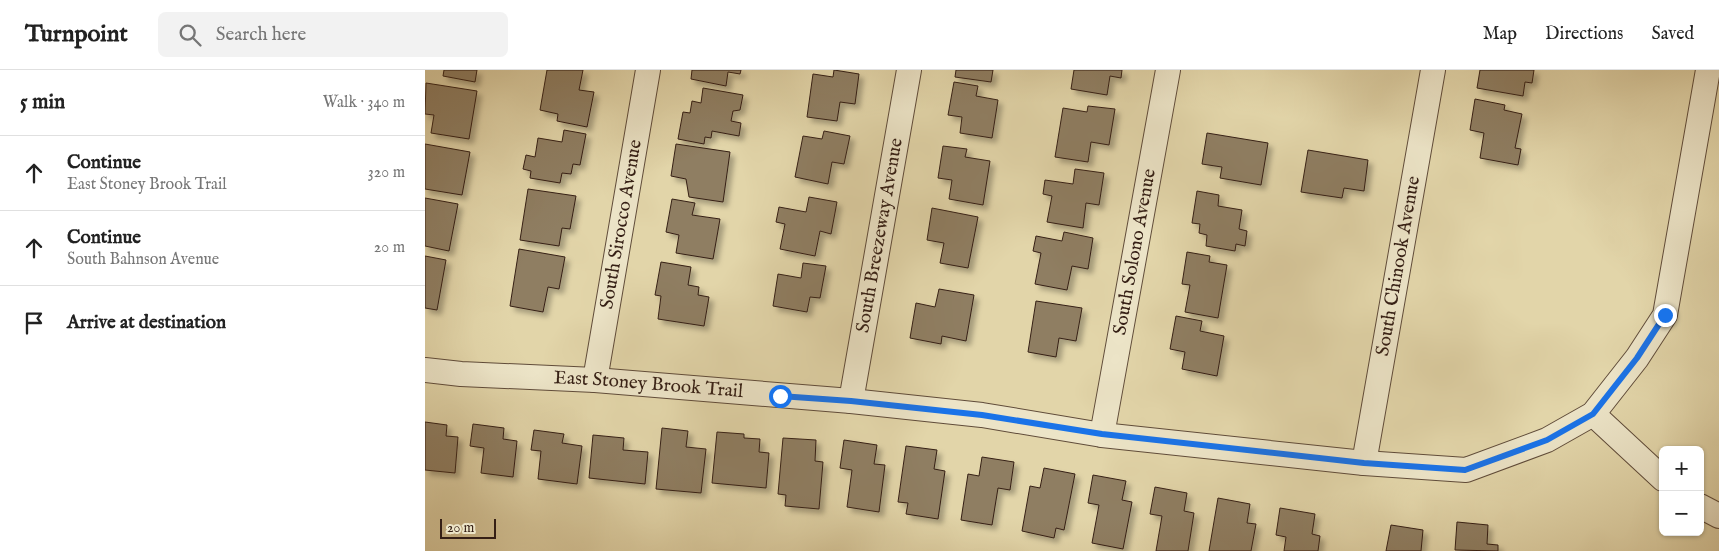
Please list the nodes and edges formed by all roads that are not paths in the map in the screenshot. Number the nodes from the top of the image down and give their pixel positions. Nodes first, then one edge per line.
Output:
1 (648, 70) edge
2 (909, 70) edge
3 (1167, 70) edge
4 (1433, 70) edge
5 (1708, 70) edge
6 (425, 370) edge
7 (595, 380) junction
8 (851, 401) junction
9 (1593, 414) junction
10 (1102, 434) junction
11 (1364, 463) junction
12 (1659, 476) edge
13 (1704, 508) edge
14 (1719, 516) edge

1 - 7 street, South Sirocco Avenue
2 - 8 street, South Breezeway Avenue
3 - 10 street, South Solono Avenue
4 - 11 street, South Chinook Avenue
5 - 9 street, East Stoney Brook Trail
6 - 7 street, East Stoney Brook Trail
7 - 8 street, East Stoney Brook Trail
8 - 10 street, East Stoney Brook Trail
9 - 11 street, East Stoney Brook Trail
9 - 12 street
10 - 11 street, East Stoney Brook Trail
13 - 14 street

